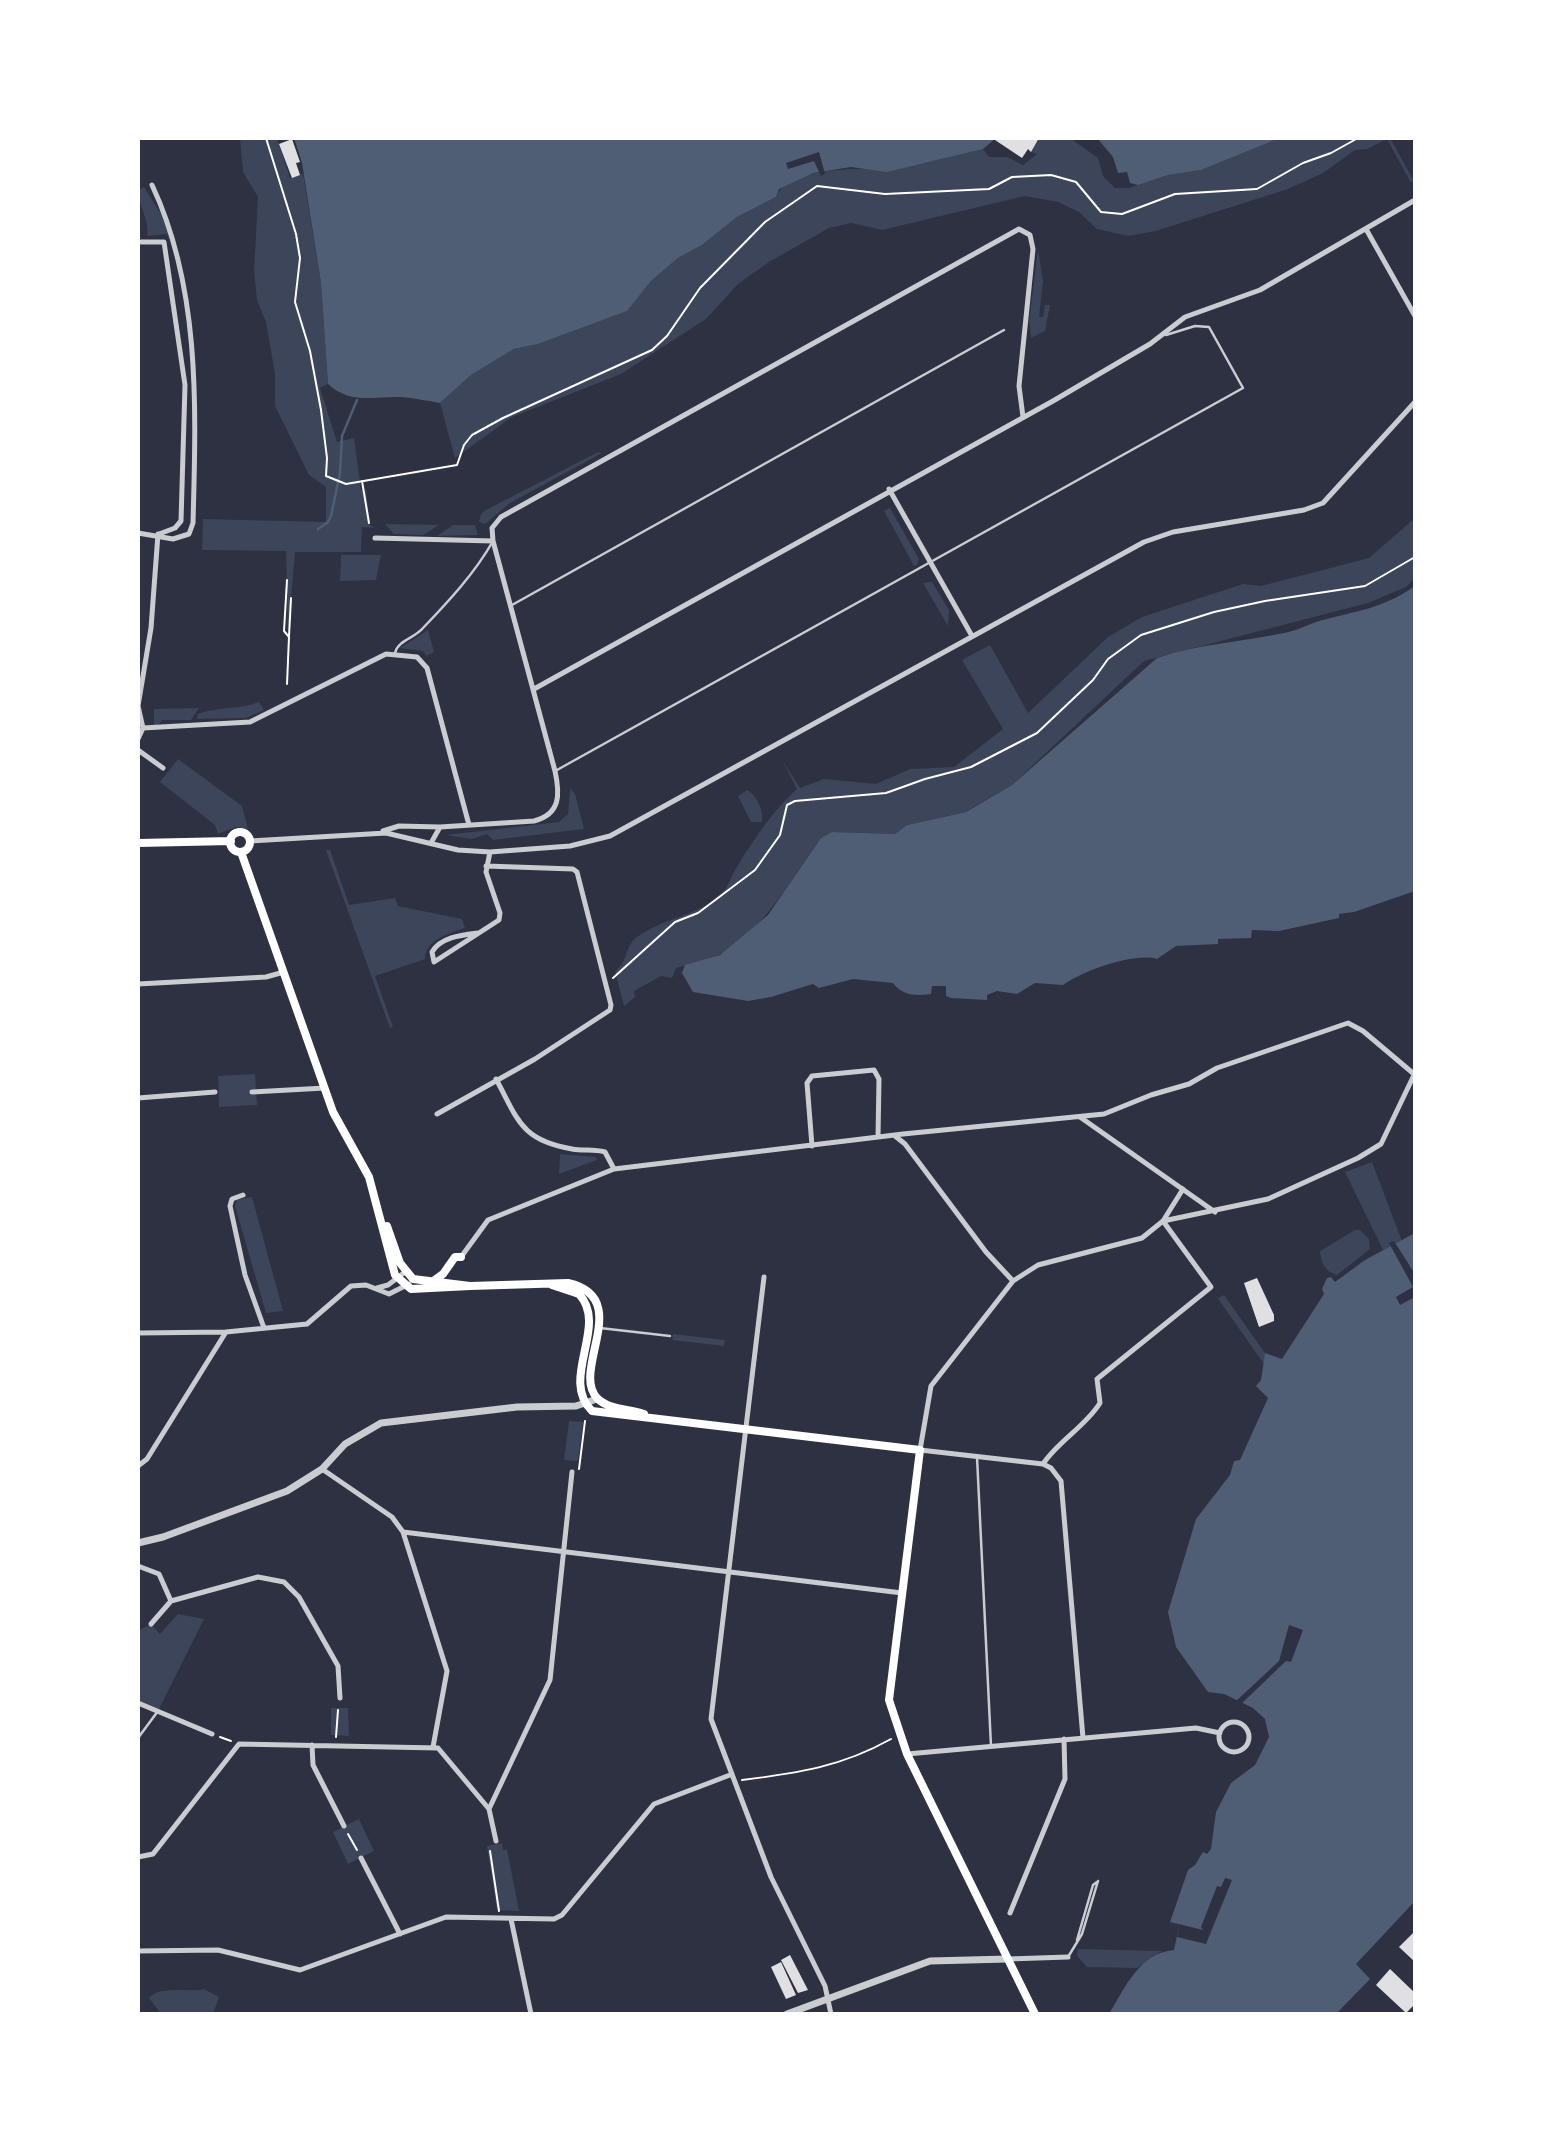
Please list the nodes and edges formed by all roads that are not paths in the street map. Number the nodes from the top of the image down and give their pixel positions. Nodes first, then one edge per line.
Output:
1 (152, 185) dead end
2 (1415, 200) edge
3 (1366, 229) junction
4 (138, 242) edge
5 (1415, 316) edge
6 (1004, 330) dead end
7 (1162, 335) junction
8 (1415, 402) edge
9 (1023, 417) junction
10 (889, 489) junction
11 (138, 533) edge
12 (158, 534) junction
13 (375, 538) dead end
14 (493, 541) junction
15 (930, 564) junction
16 (510, 606) junction
17 (972, 636) junction
18 (395, 653) junction
19 (139, 686) edge
20 (534, 688) junction
21 (143, 728) junction
22 (138, 739) edge
23 (138, 750) edge
24 (163, 768) dead end
25 (555, 771) junction
26 (470, 825) junction
27 (440, 827) junction
28 (377, 833) junction
29 (231, 841) junction
30 (250, 841) junction
31 (138, 843) edge
32 (430, 843) junction
33 (241, 852) junction
34 (490, 852) junction
35 (486, 866) junction
36 (478, 933) junction
37 (284, 972) junction
38 (138, 984) edge
39 (1414, 1073) edge
40 (496, 1079) junction
41 (325, 1088) junction
42 (215, 1092) dead end
43 (252, 1092) dead end
44 (138, 1098) edge
45 (437, 1114) dead end
46 (1080, 1117) junction
47 (895, 1136) junction
48 (878, 1137) junction
49 (812, 1146) junction
50 (614, 1169) junction
51 (1183, 1189) junction
52 (243, 1195) dead end
53 (1215, 1212) junction
54 (1163, 1221) junction
55 (461, 1257) joint
56 (764, 1277) dead end
57 (405, 1280) junction
58 (1013, 1281) junction
59 (432, 1282) junction
60 (552, 1285) junction
61 (470, 1286) junction
62 (377, 1288) junction
63 (264, 1328) junction
64 (599, 1328) junction
65 (226, 1332) junction
66 (138, 1333) edge
67 (670, 1336) dead end
68 (597, 1399) junction
69 (585, 1405) junction
70 (646, 1415) junction
71 (747, 1427) junction
72 (920, 1450) junction
73 (977, 1457) junction
74 (1043, 1464) junction
75 (138, 1466) edge
76 (322, 1469) junction
77 (575, 1473) road end
78 (403, 1532) junction
79 (138, 1543) edge
80 (563, 1550) junction
81 (138, 1566) edge
82 (729, 1572) junction
83 (902, 1593) junction
84 (172, 1601) junction
85 (151, 1623) dead end
86 (340, 1698) dead end
87 (138, 1703) edge
88 (158, 1711) junction
89 (1220, 1733) junction
90 (212, 1734) road end
91 (138, 1738) edge
92 (1083, 1738) junction
93 (1065, 1739) junction
94 (312, 1745) junction
95 (991, 1746) junction
96 (433, 1747) junction
97 (907, 1754) junction
98 (730, 1774) junction
99 (489, 1809) junction
100 (344, 1826) road end
101 (496, 1841) dead end
102 (138, 1857) edge
103 (361, 1858) road end
104 (1010, 1913) dead end
105 (511, 1919) junction
106 (400, 1934) junction
107 (1077, 1940) junction
108 (138, 1951) edge
109 (1068, 1957) joint
110 (1008, 1959) junction
111 (828, 1998) junction
112 (531, 2014) edge
113 (787, 2014) edge
114 (831, 2014) edge
115 (1035, 2014) edge

1 - 12 street
2 - 3 street
3 - 5 street
3 - 7 street
4 - 12 street
6 - 16 lane
7 - 9 street
7 - 15 lane
8 - 17 street
9 - 10 street
9 - 14 street
10 - 15 street
10 - 20 street
11 - 12 street
12 - 19 street
13 - 14 street
14 - 16 street
14 - 18 lane
15 - 17 street
15 - 25 lane
16 - 20 street
17 - 34 street
18 - 21 street
18 - 26 street
19 - 21 street
20 - 25 street
21 - 22 street
23 - 24 street
25 - 26 street
26 - 27 street
27 - 28 street
27 - 32 street
28 - 30 street
28 - 32 street
29 - 30 main road
29 - 31 main road
29 - 33 main road
30 - 33 main road
32 - 34 street
33 - 37 main road
34 - 35 street
35 - 36 street
35 - 40 street
36 - 36 street
37 - 38 street
37 - 41 main road
39 - 46 street
39 - 53 street
40 - 45 street
40 - 50 street
41 - 43 street
41 - 57 main road
42 - 44 street
46 - 47 street
46 - 51 street
47 - 48 street
47 - 58 street
48 - 49 street
48 - 49 street
49 - 50 street
50 - 55 street
51 - 53 street
51 - 54 street
52 - 63 street
53 - 54 street
54 - 58 street
54 - 74 street
55 - 59 main road
56 - 71 street
57 - 59 main road
57 - 61 main road
57 - 62 street
57 - 62 street
58 - 72 street
59 - 61 main road
60 - 61 main road
60 - 64 main road
60 - 69 main road
62 - 63 street
63 - 65 street
64 - 67 lane
64 - 68 main road
65 - 66 street
65 - 75 street
68 - 69 street
68 - 70 main road
69 - 70 main road
69 - 76 street
70 - 71 main road
71 - 72 main road
71 - 82 street
72 - 73 street
72 - 83 main road
73 - 74 street
73 - 95 lane
74 - 92 street
76 - 78 street
76 - 79 street
77 - 80 street
78 - 80 street
78 - 96 street
80 - 82 street
80 - 99 street
81 - 84 street
82 - 83 street
82 - 98 street
83 - 97 main road
84 - 85 street
84 - 86 street
87 - 88 street
88 - 90 street
88 - 91 lane
89 - 89 street
89 - 92 street
92 - 93 street
93 - 95 street
93 - 104 street
94 - 96 street
94 - 100 street
94 - 102 street
95 - 97 street
96 - 99 street
97 - 110 main road
98 - 105 street
98 - 111 street
99 - 101 street
103 - 106 street
105 - 106 street
105 - 112 street
106 - 108 street
107 - 107 lane
107 - 109 lane
109 - 110 street
110 - 111 street
110 - 115 main road
111 - 113 street
111 - 114 street

